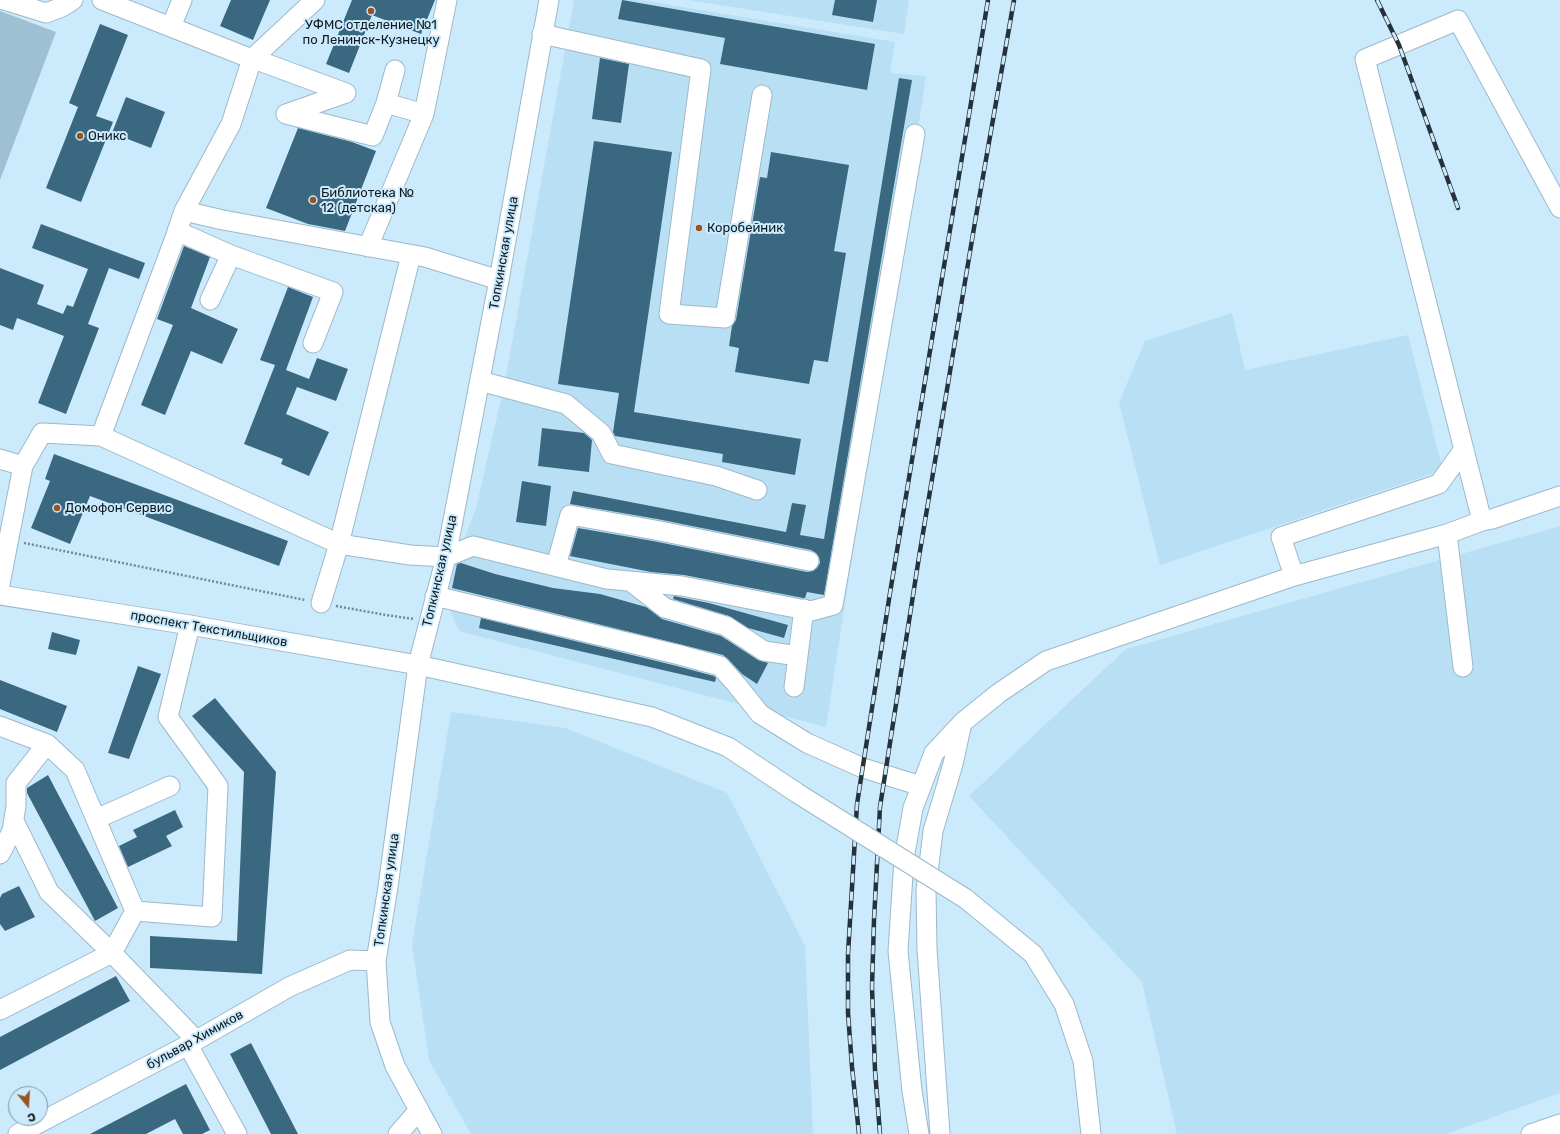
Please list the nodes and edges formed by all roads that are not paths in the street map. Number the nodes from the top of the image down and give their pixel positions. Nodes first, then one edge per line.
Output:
1 (4, 0) edge
2 (73, 0) edge
3 (102, 0) edge
4 (182, 0) edge
5 (315, 0) edge
6 (447, 0) edge
7 (549, 0) edge
8 (171, 26) junction
9 (542, 34) junction
10 (252, 59) junction
11 (395, 70) dead end
12 (762, 95) dead end
13 (386, 103) junction
14 (424, 114) junction
15 (915, 134) dead end
16 (1560, 208) edge
17 (184, 211) junction
18 (177, 231) junction
19 (368, 247) junction
20 (231, 255) junction
21 (411, 255) junction
22 (499, 280) junction
23 (210, 300) dead end
24 (313, 343) dead end
25 (480, 381) junction
26 (101, 436) junction
27 (1464, 449) junction
28 (0, 459) edge
29 (23, 466) junction
30 (757, 490) dead end
31 (1560, 496) edge
32 (1482, 521) junction
33 (1447, 534) junction
34 (339, 544) junction
35 (446, 556) junction
36 (809, 561) dead end
37 (556, 566) junction
38 (1294, 576) junction
39 (630, 581) junction
40 (0, 584) edge
41 (0, 595) edge
42 (435, 596) junction
43 (321, 603) road end
44 (804, 609) junction
45 (190, 625) junction
46 (798, 656) junction
47 (418, 665) junction
48 (1463, 667) dead end
49 (794, 687) dead end
50 (962, 722) junction
51 (0, 726) edge
52 (47, 744) junction
53 (170, 786) dead end
54 (921, 786) junction
55 (8, 787) edge
56 (96, 819) junction
57 (14, 821) junction
58 (0, 854) edge
59 (135, 911) junction
60 (112, 953) junction
61 (376, 961) junction
62 (0, 1010) edge
63 (192, 1042) junction
64 (420, 1110) junction
65 (1560, 1124) edge
66 (18, 1134) edge
67 (237, 1134) edge
68 (398, 1134) edge
69 (432, 1134) edge
70 (919, 1134) edge
71 (940, 1134) edge
72 (1092, 1134) edge
73 (1531, 1134) edge

1 - 2 street
3 - 8 street
4 - 8 street
5 - 10 street
6 - 14 street
7 - 9 street, Топкинская улица
8 - 10 street
9 - 12 street
9 - 22 street, Топкинская улица
10 - 13 street
10 - 17 street
11 - 13 street
13 - 14 street
14 - 19 street
15 - 44 street
16 - 27 street
17 - 18 street
17 - 19 street
18 - 20 street
18 - 26 street
19 - 21 street
20 - 23 street
20 - 24 street
21 - 22 street
21 - 34 street
22 - 25 street, Топкинская улица
25 - 30 street
25 - 35 street, Топкинская улица
26 - 29 street
26 - 34 street
27 - 32 street
27 - 38 street
28 - 29 street
29 - 40 street
31 - 32 street
32 - 33 street
33 - 38 street
33 - 48 street
34 - 35 street
34 - 43 street
35 - 37 street
35 - 42 street, Топкинская улица
36 - 37 street
37 - 39 street
38 - 50 street
39 - 44 street
39 - 46 street
41 - 45 street, проспект Текстильщиков
42 - 47 street, Топкинская улица
42 - 54 street
44 - 46 street
45 - 47 street, проспект Текстильщиков
45 - 59 street
46 - 49 street
47 - 61 street, Топкинская улица
47 - 72 street, проспект Текстильщиков, bridge
50 - 54 street
50 - 71 street
51 - 52 street
52 - 55 street
52 - 56 street
53 - 56 street
54 - 70 street
55 - 57 street
56 - 59 street
57 - 58 street
57 - 60 street
59 - 60 street
60 - 62 street
60 - 63 street
61 - 63 street, бульвар Химиков
61 - 64 street, Топкинская улица
63 - 66 street, бульвар Химиков
63 - 67 street
64 - 68 street
64 - 69 street, Топкинская улица
65 - 73 street

